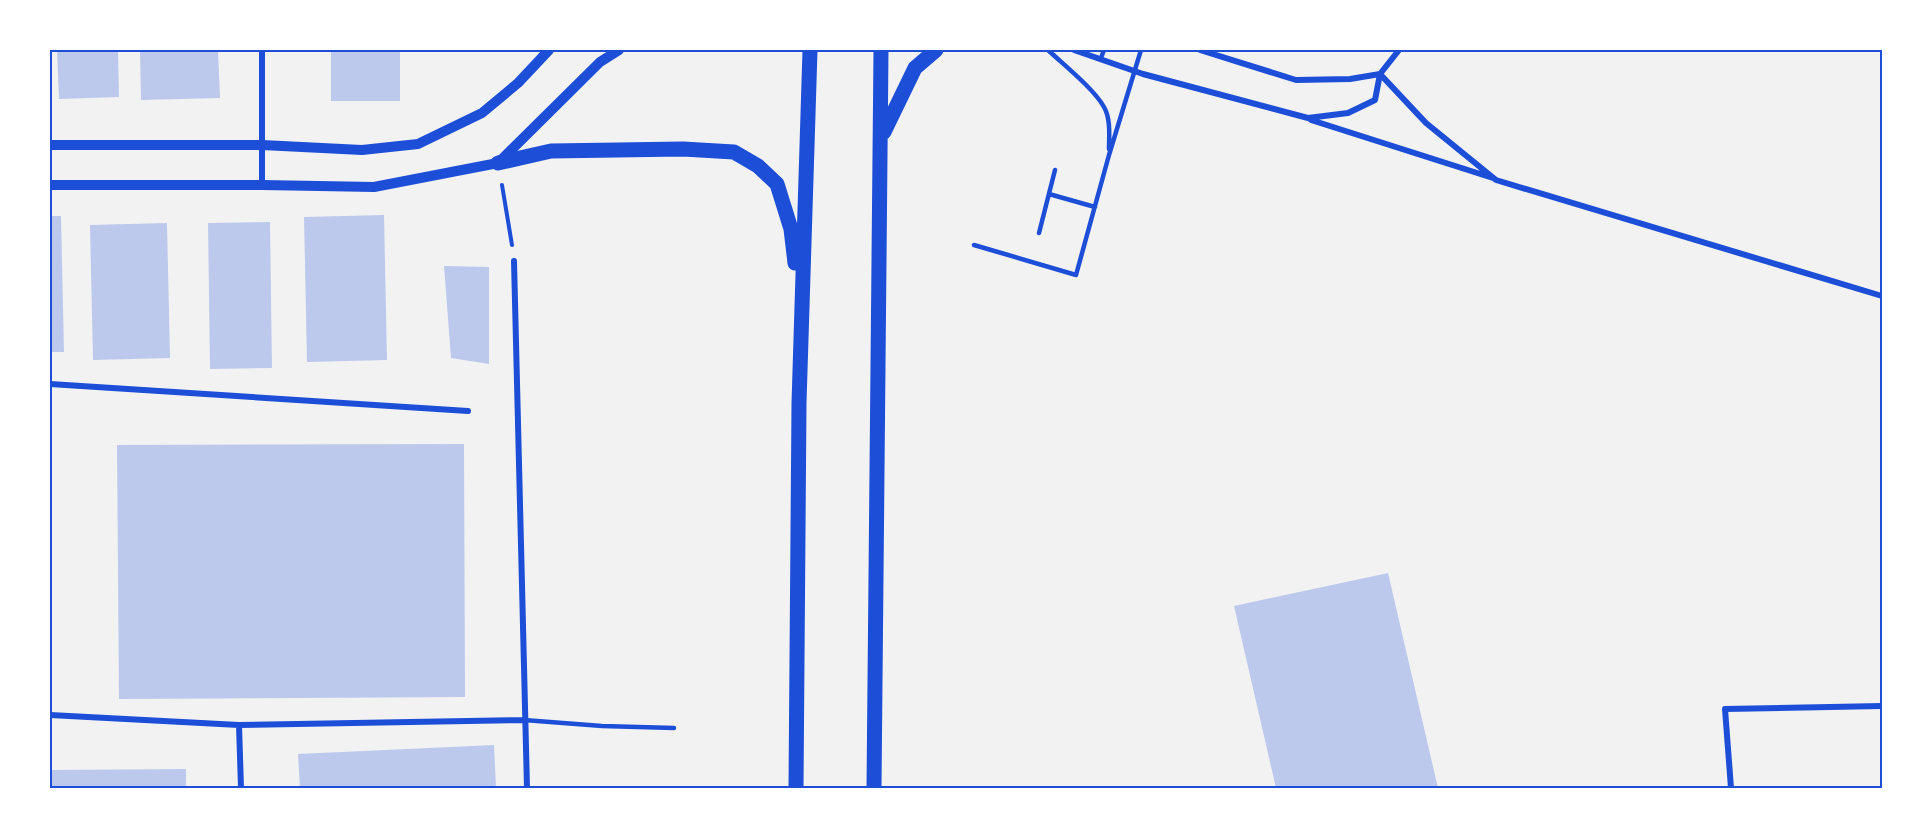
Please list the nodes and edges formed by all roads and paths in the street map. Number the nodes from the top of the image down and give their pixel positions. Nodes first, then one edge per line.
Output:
1 (262, 50) edge
2 (549, 50) edge
3 (619, 50) edge
4 (810, 50) edge
5 (881, 50) edge
6 (936, 50) edge
7 (1048, 50) edge
8 (1074, 50) edge
9 (1104, 50) edge
10 (1141, 50) edge
11 (1200, 50) edge
12 (1400, 50) edge
13 (1101, 58) junction
14 (1134, 71) junction
15 (1380, 74) junction
16 (1308, 118) junction
17 (881, 137) junction
18 (50, 145) edge
19 (262, 145) junction
20 (1109, 155) junction
21 (498, 163) junction
22 (1054, 170) dead end
23 (1496, 180) junction
24 (50, 185) edge
25 (262, 185) junction
26 (1049, 194) junction
27 (1095, 207) junction
28 (1039, 233) dead end
29 (974, 245) dead end
30 (514, 261) joint
31 (1882, 296) edge
32 (801, 326) junction
33 (50, 384) edge
34 (468, 411) dead end
35 (1882, 706) edge
36 (50, 716) edge
37 (524, 720) junction
38 (239, 725) junction
39 (674, 728) dead end
40 (241, 789) edge
41 (527, 789) edge
42 (796, 789) edge
43 (874, 789) edge
44 (1731, 789) edge

1 - 19 street
2 - 19 street
3 - 21 street
4 - 32 main road
5 - 17 main road
6 - 17 main road
7 - 20 lane
8 - 13 street
9 - 13 lane
10 - 14 lane
11 - 15 street
12 - 15 street
13 - 14 street
14 - 16 street
14 - 20 lane
15 - 16 street
15 - 23 street
16 - 23 street
17 - 43 main road
18 - 19 street
19 - 25 street
20 - 27 lane
21 - 25 street
21 - 30 path
21 - 32 main road
22 - 26 lane
23 - 31 street
24 - 25 street
26 - 27 lane
26 - 28 lane
27 - 29 lane
30 - 37 street
32 - 42 main road
33 - 34 street
35 - 44 street
36 - 38 street
37 - 38 street
37 - 39 lane
37 - 41 street
38 - 40 street

